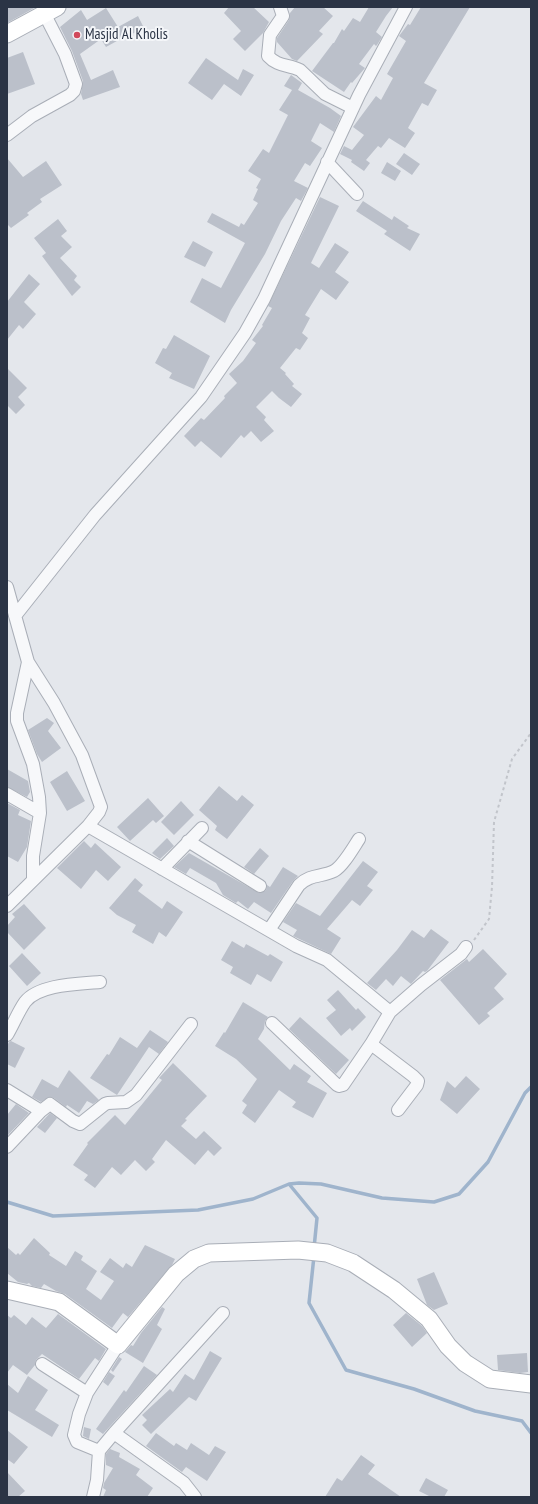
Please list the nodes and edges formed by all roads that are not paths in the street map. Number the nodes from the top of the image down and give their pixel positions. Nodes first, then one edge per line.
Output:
1 (280, 7) edge
2 (406, 7) edge
3 (50, 10) edge
4 (7, 34) edge
5 (353, 108) junction
6 (7, 135) edge
7 (327, 162) junction
8 (357, 194) dead end
9 (8, 591) edge
10 (15, 616) junction
11 (28, 662) junction
12 (7, 794) edge
13 (40, 812) junction
14 (88, 826) junction
15 (202, 828) dead end
16 (359, 839) dead end
17 (188, 841) junction
18 (162, 869) junction
19 (33, 880) junction
20 (260, 886) dead end
21 (7, 906) edge
22 (269, 930) junction
23 (466, 947) road end
24 (100, 982) dead end
25 (390, 1012) junction
26 (272, 1023) dead end
27 (191, 1024) dead end
28 (7, 1035) edge
29 (371, 1044) junction
30 (7, 1090) edge
31 (398, 1110) dead end
32 (41, 1111) junction
33 (7, 1147) edge
34 (7, 1290) edge
35 (223, 1313) dead end
36 (118, 1345) junction
37 (42, 1364) dead end
38 (531, 1384) edge
39 (86, 1393) junction
40 (114, 1433) junction
41 (99, 1451) junction
42 (93, 1497) edge
43 (195, 1497) edge

1 - 5 street
2 - 5 street
3 - 4 street
3 - 6 street
5 - 7 street
7 - 8 street
7 - 10 street
9 - 10 street
10 - 11 street
11 - 13 street
11 - 14 street
12 - 13 street
13 - 19 street
14 - 18 street
14 - 19 street
15 - 17 street
16 - 22 street
17 - 18 street
17 - 20 street
18 - 22 street
19 - 21 street
22 - 25 street
23 - 25 street
24 - 28 street
25 - 29 street
26 - 29 street
27 - 32 street
29 - 31 street
30 - 32 street
32 - 33 street
34 - 36 street
35 - 40 street
36 - 38 street
36 - 39 street
37 - 39 street
39 - 41 street
40 - 41 street
40 - 43 street
41 - 42 street

